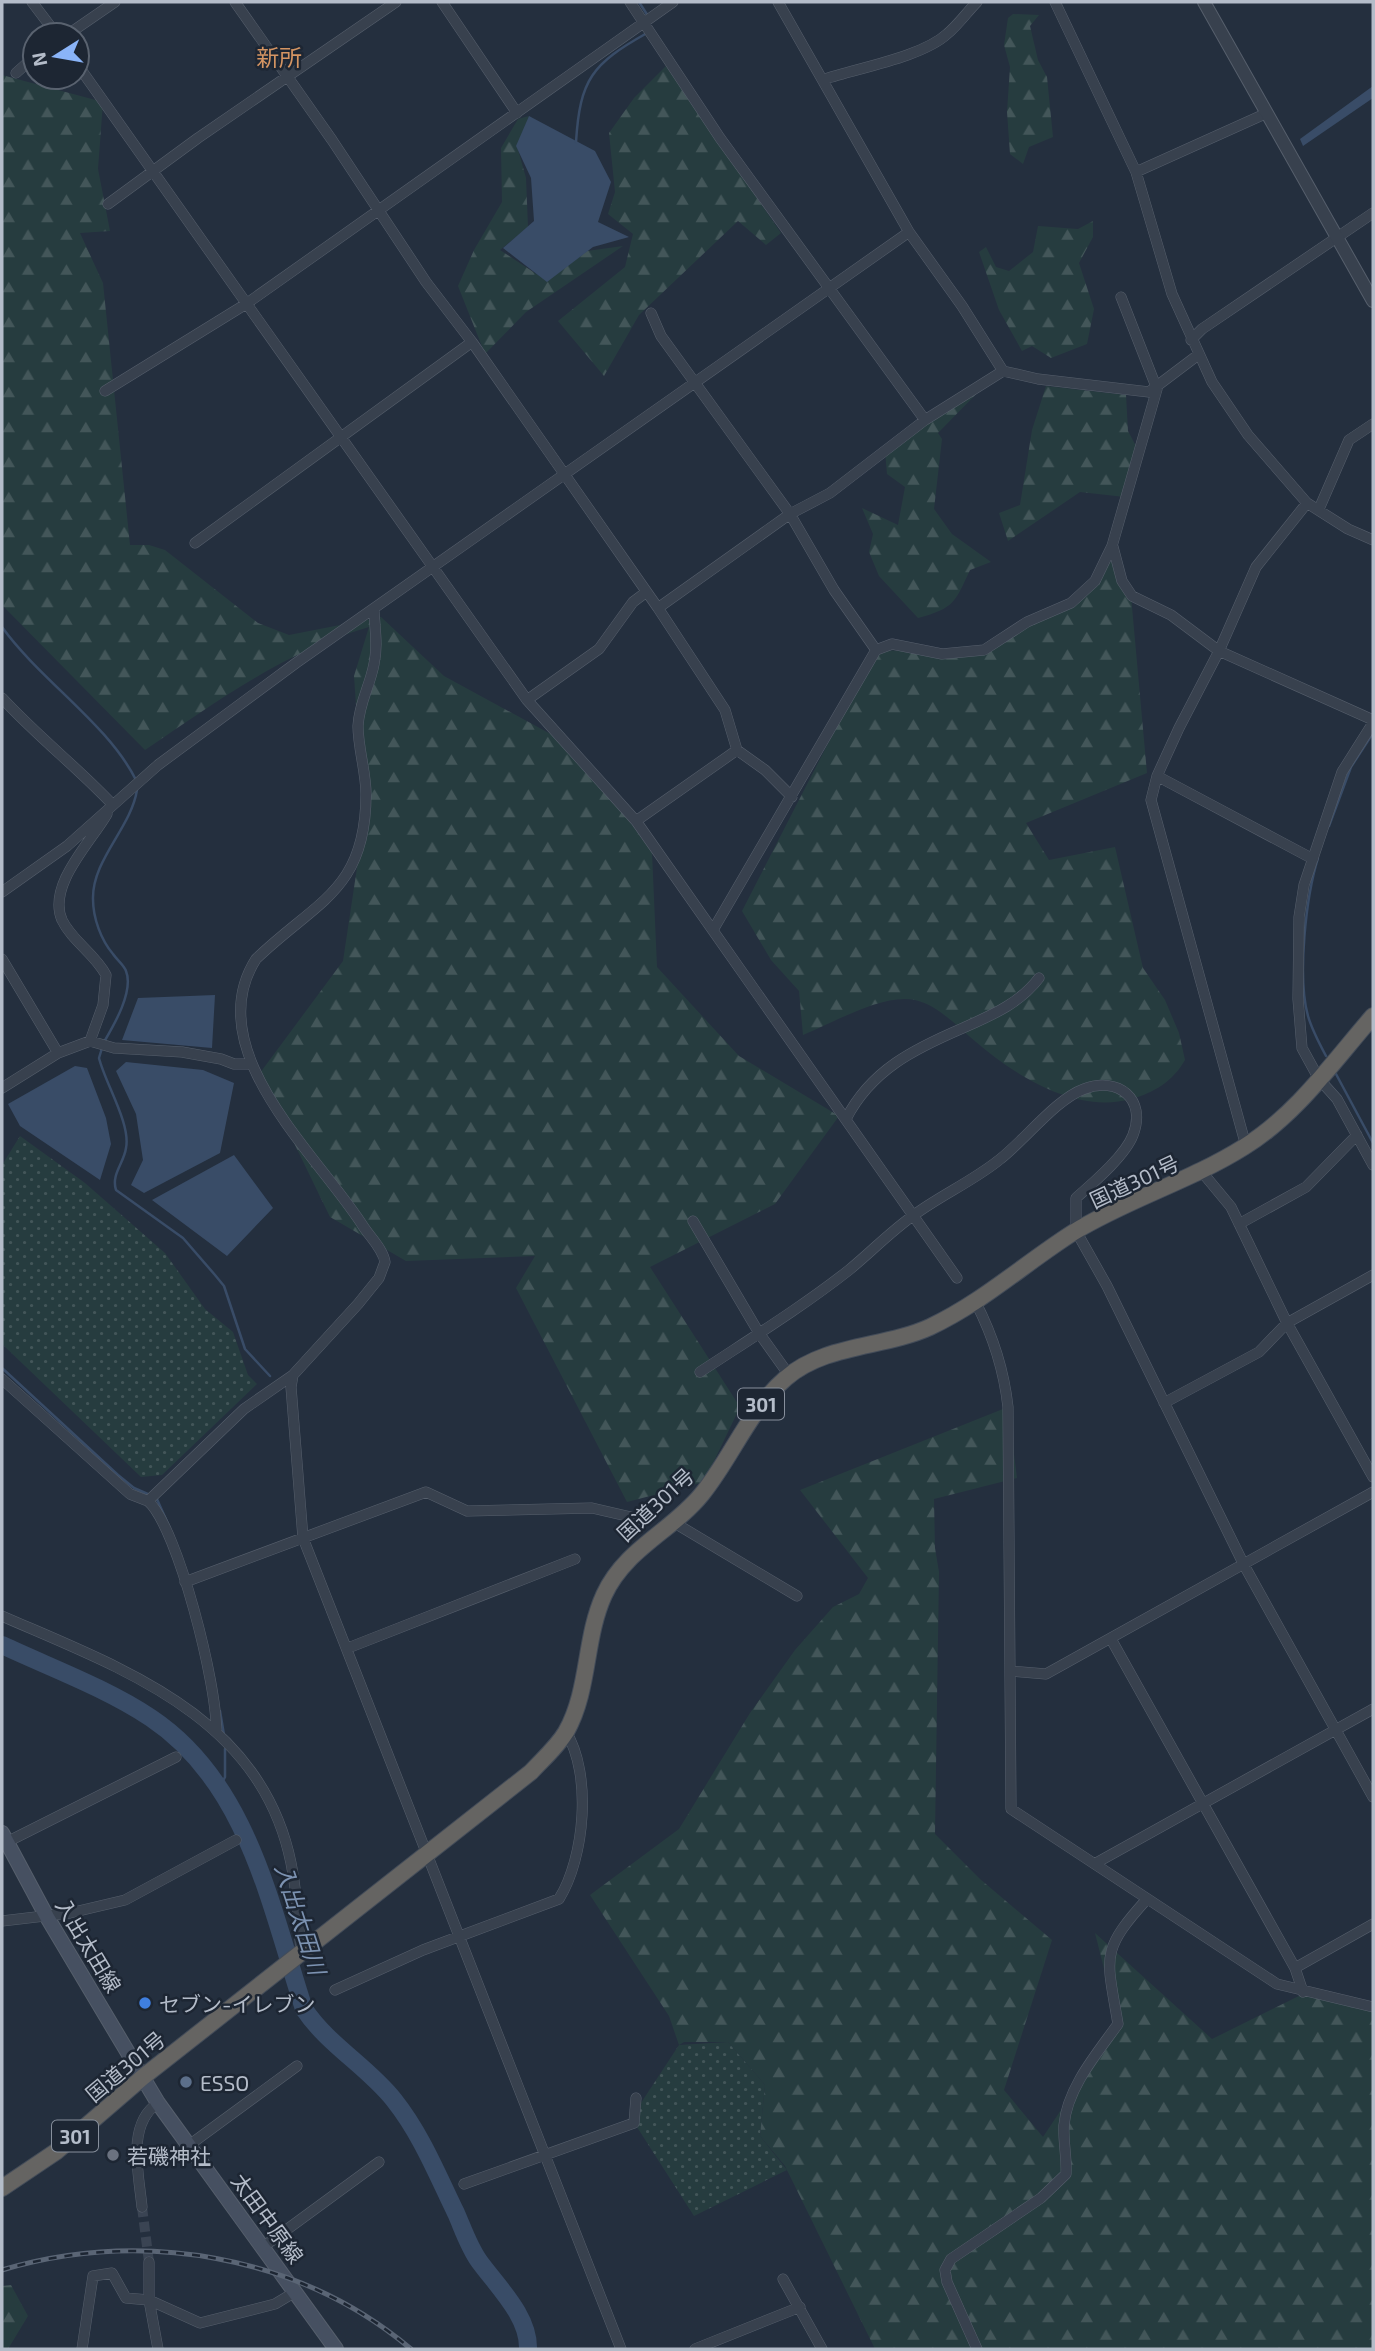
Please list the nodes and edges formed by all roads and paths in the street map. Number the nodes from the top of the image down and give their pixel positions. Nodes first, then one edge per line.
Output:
1 (32, 2) edge
2 (116, 2) edge
3 (235, 2) edge
4 (396, 2) edge
5 (442, 2) edge
6 (630, 2) edge
7 (673, 2) edge
8 (778, 2) edge
9 (977, 2) edge
10 (1055, 2) edge
11 (1204, 2) edge
12 (46, 21) edge
13 (88, 21) edge
14 (649, 25) junction
15 (21, 69) edge
16 (16, 73) dead end
17 (289, 78) junction
18 (825, 79) junction
19 (91, 83) edge
20 (517, 113) junction
21 (1267, 113) junction
22 (154, 171) junction
23 (1136, 172) junction
24 (108, 204) dead end
25 (377, 209) junction
26 (1373, 213) edge
27 (909, 232) junction
28 (1338, 238) junction
29 (830, 289) junction
30 (1121, 297) dead end
31 (1373, 301) edge
32 (246, 304) junction
33 (651, 313) dead end
34 (1191, 340) junction
35 (472, 342) junction
36 (1198, 355) junction
37 (1003, 371) junction
38 (695, 384) junction
39 (1157, 389) junction
40 (105, 391) dead end
41 (925, 420) junction
42 (1373, 424) edge
43 (340, 437) junction
44 (564, 476) junction
45 (1307, 503) junction
46 (1319, 509) junction
47 (790, 514) junction
48 (1373, 540) edge
49 (195, 543) dead end
50 (1112, 546) junction
51 (433, 568) junction
52 (645, 593) junction
53 (658, 608) junction
54 (374, 611) junction
55 (876, 650) junction
56 (1219, 650) junction
57 (2, 698) edge
58 (527, 701) junction
59 (1373, 721) edge
60 (737, 750) junction
61 (1157, 776) junction
62 (792, 797) junction
63 (112, 804) junction
64 (636, 821) junction
65 (1313, 859) junction
66 (2, 892) edge
67 (713, 930) junction
68 (2, 959) edge
69 (1039, 978) dead end
70 (1373, 1016) edge
71 (90, 1041) junction
72 (58, 1053) junction
73 (251, 1065) junction
74 (1319, 1079) junction
75 (2, 1088) edge
76 (846, 1119) junction
77 (1357, 1135) junction
78 (1246, 1146) junction
79 (1373, 1165) edge
80 (1202, 1172) junction
81 (913, 1215) junction
82 (693, 1221) dead end
83 (1239, 1224) junction
84 (1076, 1231) junction
85 (1373, 1275) edge
86 (957, 1278) dead end
87 (976, 1303) junction
88 (1287, 1323) junction
89 (760, 1333) junction
90 (700, 1372) dead end
91 (293, 1375) junction
92 (789, 1376) junction
93 (2, 1379) edge
94 (1164, 1403) junction
95 (1373, 1477) edge
96 (1373, 1492) edge
97 (148, 1501) junction
98 (644, 1520) dead end
99 (673, 1522) junction
100 (303, 1538) junction
101 (575, 1559) dead end
102 (1244, 1564) junction
103 (185, 1582) junction
104 (797, 1596) dead end
105 (2, 1616) edge
106 (1111, 1639) junction
107 (348, 1648) junction
108 (1011, 1671) junction
109 (1373, 1709) edge
110 (216, 1730) junction
111 (1336, 1730) junction
112 (566, 1732) junction
113 (176, 1757) dead end
114 (1373, 1797) edge
115 (1202, 1804) junction
116 (4, 1837) edge
117 (236, 1840) dead end
118 (427, 1853) junction
119 (1096, 1863) junction
120 (1147, 1899) junction
121 (47, 1917) junction
122 (2, 1922) edge
123 (1373, 1924) edge
124 (460, 1937) junction
125 (302, 1953) junction
126 (1295, 1968) junction
127 (335, 1990) dead end
128 (1303, 1992) junction
129 (1373, 2007) edge
130 (297, 2066) dead end
131 (143, 2077) junction
132 (636, 2098) dead end
133 (158, 2103) junction
134 (188, 2146) junction
135 (545, 2157) junction
136 (379, 2162) dead end
137 (464, 2184) dead end
138 (2, 2188) edge
139 (142, 2207) tunnel mouth
140 (263, 2247) junction
141 (149, 2262) tunnel mouth
142 (783, 2279) dead end
143 (295, 2291) junction
144 (149, 2300) junction
145 (800, 2307) junction
146 (82, 2349) edge
147 (158, 2349) edge
148 (336, 2349) edge
149 (621, 2349) edge
150 (695, 2349) edge
151 (822, 2349) edge
152 (977, 2349) edge

1 - 12 street
2 - 13 street
3 - 17 street
4 - 17 street
5 - 20 street
6 - 14 street
7 - 14 street
8 - 18 street
9 - 18 street
10 - 23 street
11 - 21 street
14 - 20 street
14 - 29 street
15 - 16 street
17 - 22 street
17 - 25 street
18 - 27 street
19 - 22 street
20 - 25 street
21 - 23 street
21 - 28 street
22 - 24 street
22 - 32 street
23 - 34 street
25 - 32 street
25 - 35 street
26 - 28 street
27 - 29 street
27 - 37 street
28 - 31 street
28 - 34 street
29 - 38 street
29 - 41 street
30 - 39 street
32 - 40 street
32 - 43 street
33 - 38 street
34 - 36 street
35 - 43 street
35 - 44 street
36 - 39 street
36 - 45 street
37 - 39 street
37 - 41 street
38 - 44 street
38 - 47 street
39 - 50 street
41 - 47 street
42 - 46 street
43 - 49 street
43 - 51 street
44 - 51 street
44 - 52 street
45 - 46 street
45 - 56 street
46 - 48 street
47 - 53 street
47 - 55 street
50 - 55 street
50 - 56 street
51 - 54 street
51 - 58 street
52 - 53 street
52 - 58 street
53 - 60 street
54 - 63 street
54 - 73 street
55 - 62 street
56 - 59 street
56 - 61 street
57 - 63 street
58 - 64 street
59 - 65 street
60 - 62 street
60 - 64 street
61 - 65 street
61 - 78 street
62 - 67 street
63 - 66 street
63 - 71 street
64 - 67 street
65 - 74 street
67 - 76 street
68 - 72 street
69 - 76 street
70 - 74 highway, 国道301号 / 301
71 - 72 street
71 - 73 street
72 - 75 street
73 - 91 street
74 - 77 street
74 - 78 highway, 国道301号 / 301
76 - 81 street
77 - 79 street
77 - 83 street
78 - 80 highway, 国道301号 / 301
80 - 83 street
80 - 84 highway, 国道301号 / 301
81 - 84 street
81 - 86 street
81 - 89 street
82 - 89 street
83 - 88 street
84 - 87 highway, 国道301号 / 301
84 - 94 street
85 - 88 street
87 - 92 highway, 国道301号 / 301
87 - 108 street
88 - 94 street
88 - 95 street
89 - 90 street
89 - 92 street
91 - 97 street
91 - 100 street
92 - 99 highway, 国道301号 / 301
93 - 97 street
94 - 102 street
96 - 102 street
97 - 103 street
98 - 100 street
99 - 104 street
99 - 112 highway, 国道301号 / 301
100 - 103 street
100 - 107 street
101 - 107 street
102 - 106 street
102 - 111 street
103 - 110 street
105 - 110 street
106 - 108 street
106 - 115 street
107 - 118 street
108 - 119 street
109 - 111 street
110 - 125 street
111 - 114 street
111 - 115 street
112 - 118 highway, 国道301号 / 301
112 - 124 street
113 - 116 street
115 - 119 street
115 - 126 street
116 - 121 main road, 入出太田線
117 - 121 street
118 - 124 street
118 - 125 highway, 国道301号 / 301
119 - 120 street
120 - 128 street
120 - 152 street
121 - 122 street
121 - 131 main road, 入出太田線
123 - 126 street
124 - 127 street
124 - 135 street
125 - 131 highway, 国道301号 / 301
126 - 128 street
128 - 129 street
130 - 134 street
131 - 133 main road, 太田中原線
131 - 138 highway, 国道301号 / 301
132 - 135 street
133 - 134 main road, 太田中原線
133 - 139 street
134 - 140 main road, 太田中原線
135 - 137 street
135 - 149 street
136 - 140 street
140 - 143 main road, 太田中原線
141 - 144 street
142 - 145 street
143 - 144 street
143 - 148 main road, 太田中原線
144 - 146 street
144 - 147 street
145 - 150 street
145 - 151 street

